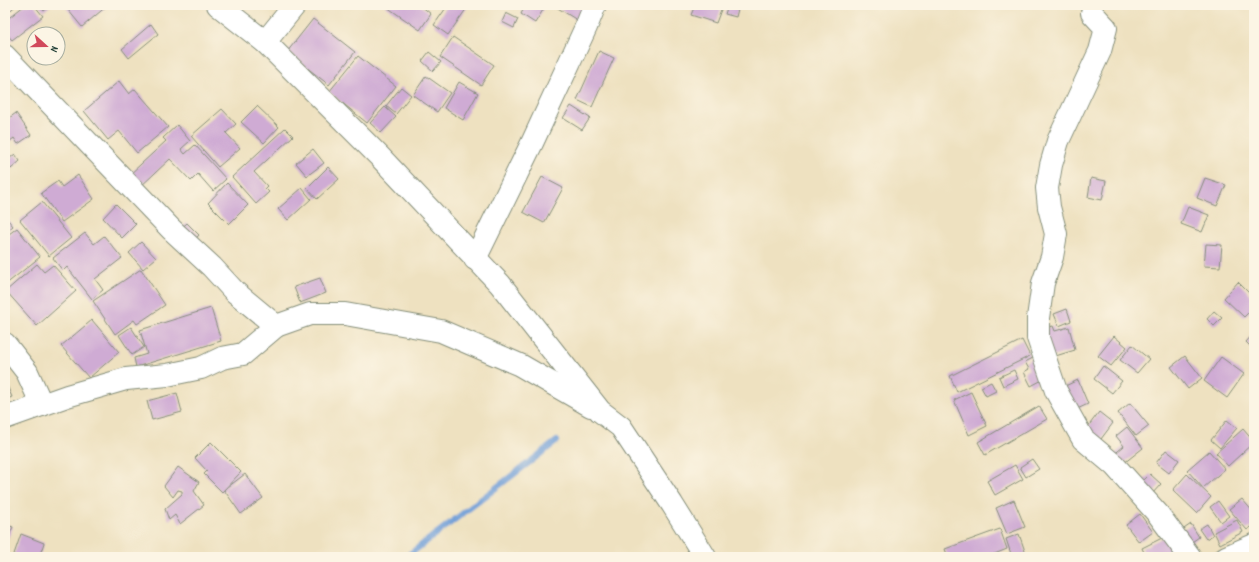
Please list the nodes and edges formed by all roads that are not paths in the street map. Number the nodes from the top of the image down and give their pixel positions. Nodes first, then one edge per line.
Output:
1 (218, 5) edge
2 (295, 5) edge
3 (595, 5) edge
4 (1092, 14) dead end
5 (264, 42) junction
6 (5, 56) edge
7 (474, 258) junction
8 (276, 326) junction
9 (5, 344) edge
10 (42, 405) junction
11 (600, 411) junction
12 (5, 418) edge
13 (1254, 546) edge
14 (705, 557) edge
15 (1190, 557) edge
16 (1226, 557) edge

1 - 5 street
2 - 5 street
3 - 7 street
4 - 15 street
5 - 7 street
6 - 8 street
7 - 11 street
8 - 10 street
8 - 11 street
9 - 10 street
10 - 12 street
11 - 14 street
13 - 16 street

